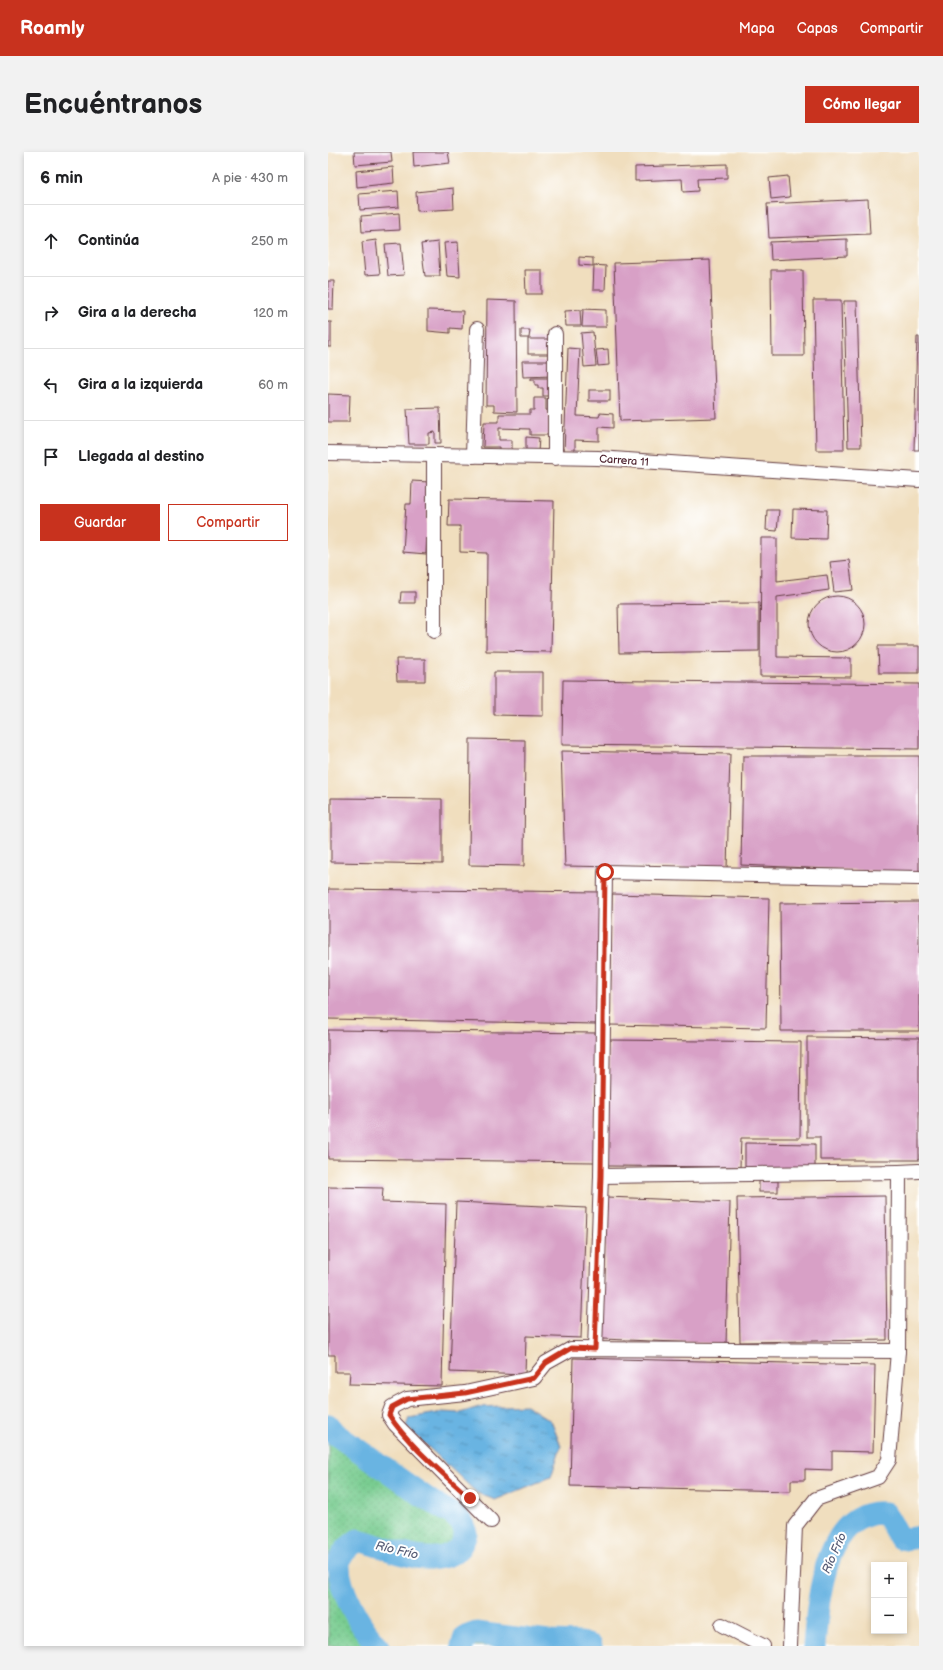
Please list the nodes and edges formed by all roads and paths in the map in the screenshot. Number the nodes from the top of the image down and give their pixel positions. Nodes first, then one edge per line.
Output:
1 (477, 329) dead end
2 (555, 334) dead end
3 (328, 453) edge
4 (434, 455) junction
5 (473, 456) junction
6 (555, 458) junction
7 (919, 480) edge
8 (434, 631) dead end
9 (919, 878) edge
10 (919, 1171) edge
11 (898, 1172) junction
12 (601, 1176) junction
13 (595, 1349) junction
14 (898, 1351) junction
15 (491, 1521) dead end
16 (722, 1625) dead end
17 (763, 1646) edge
18 (790, 1646) edge

1 - 5 street
2 - 6 street
3 - 4 street, Carrera 11
4 - 5 street, Carrera 11
4 - 8 street
5 - 6 street, Carrera 11
6 - 7 street, Carrera 11
9 - 12 street
10 - 11 street
11 - 12 street
11 - 14 street
12 - 13 street
13 - 14 street
13 - 15 street
14 - 18 street
16 - 17 street

